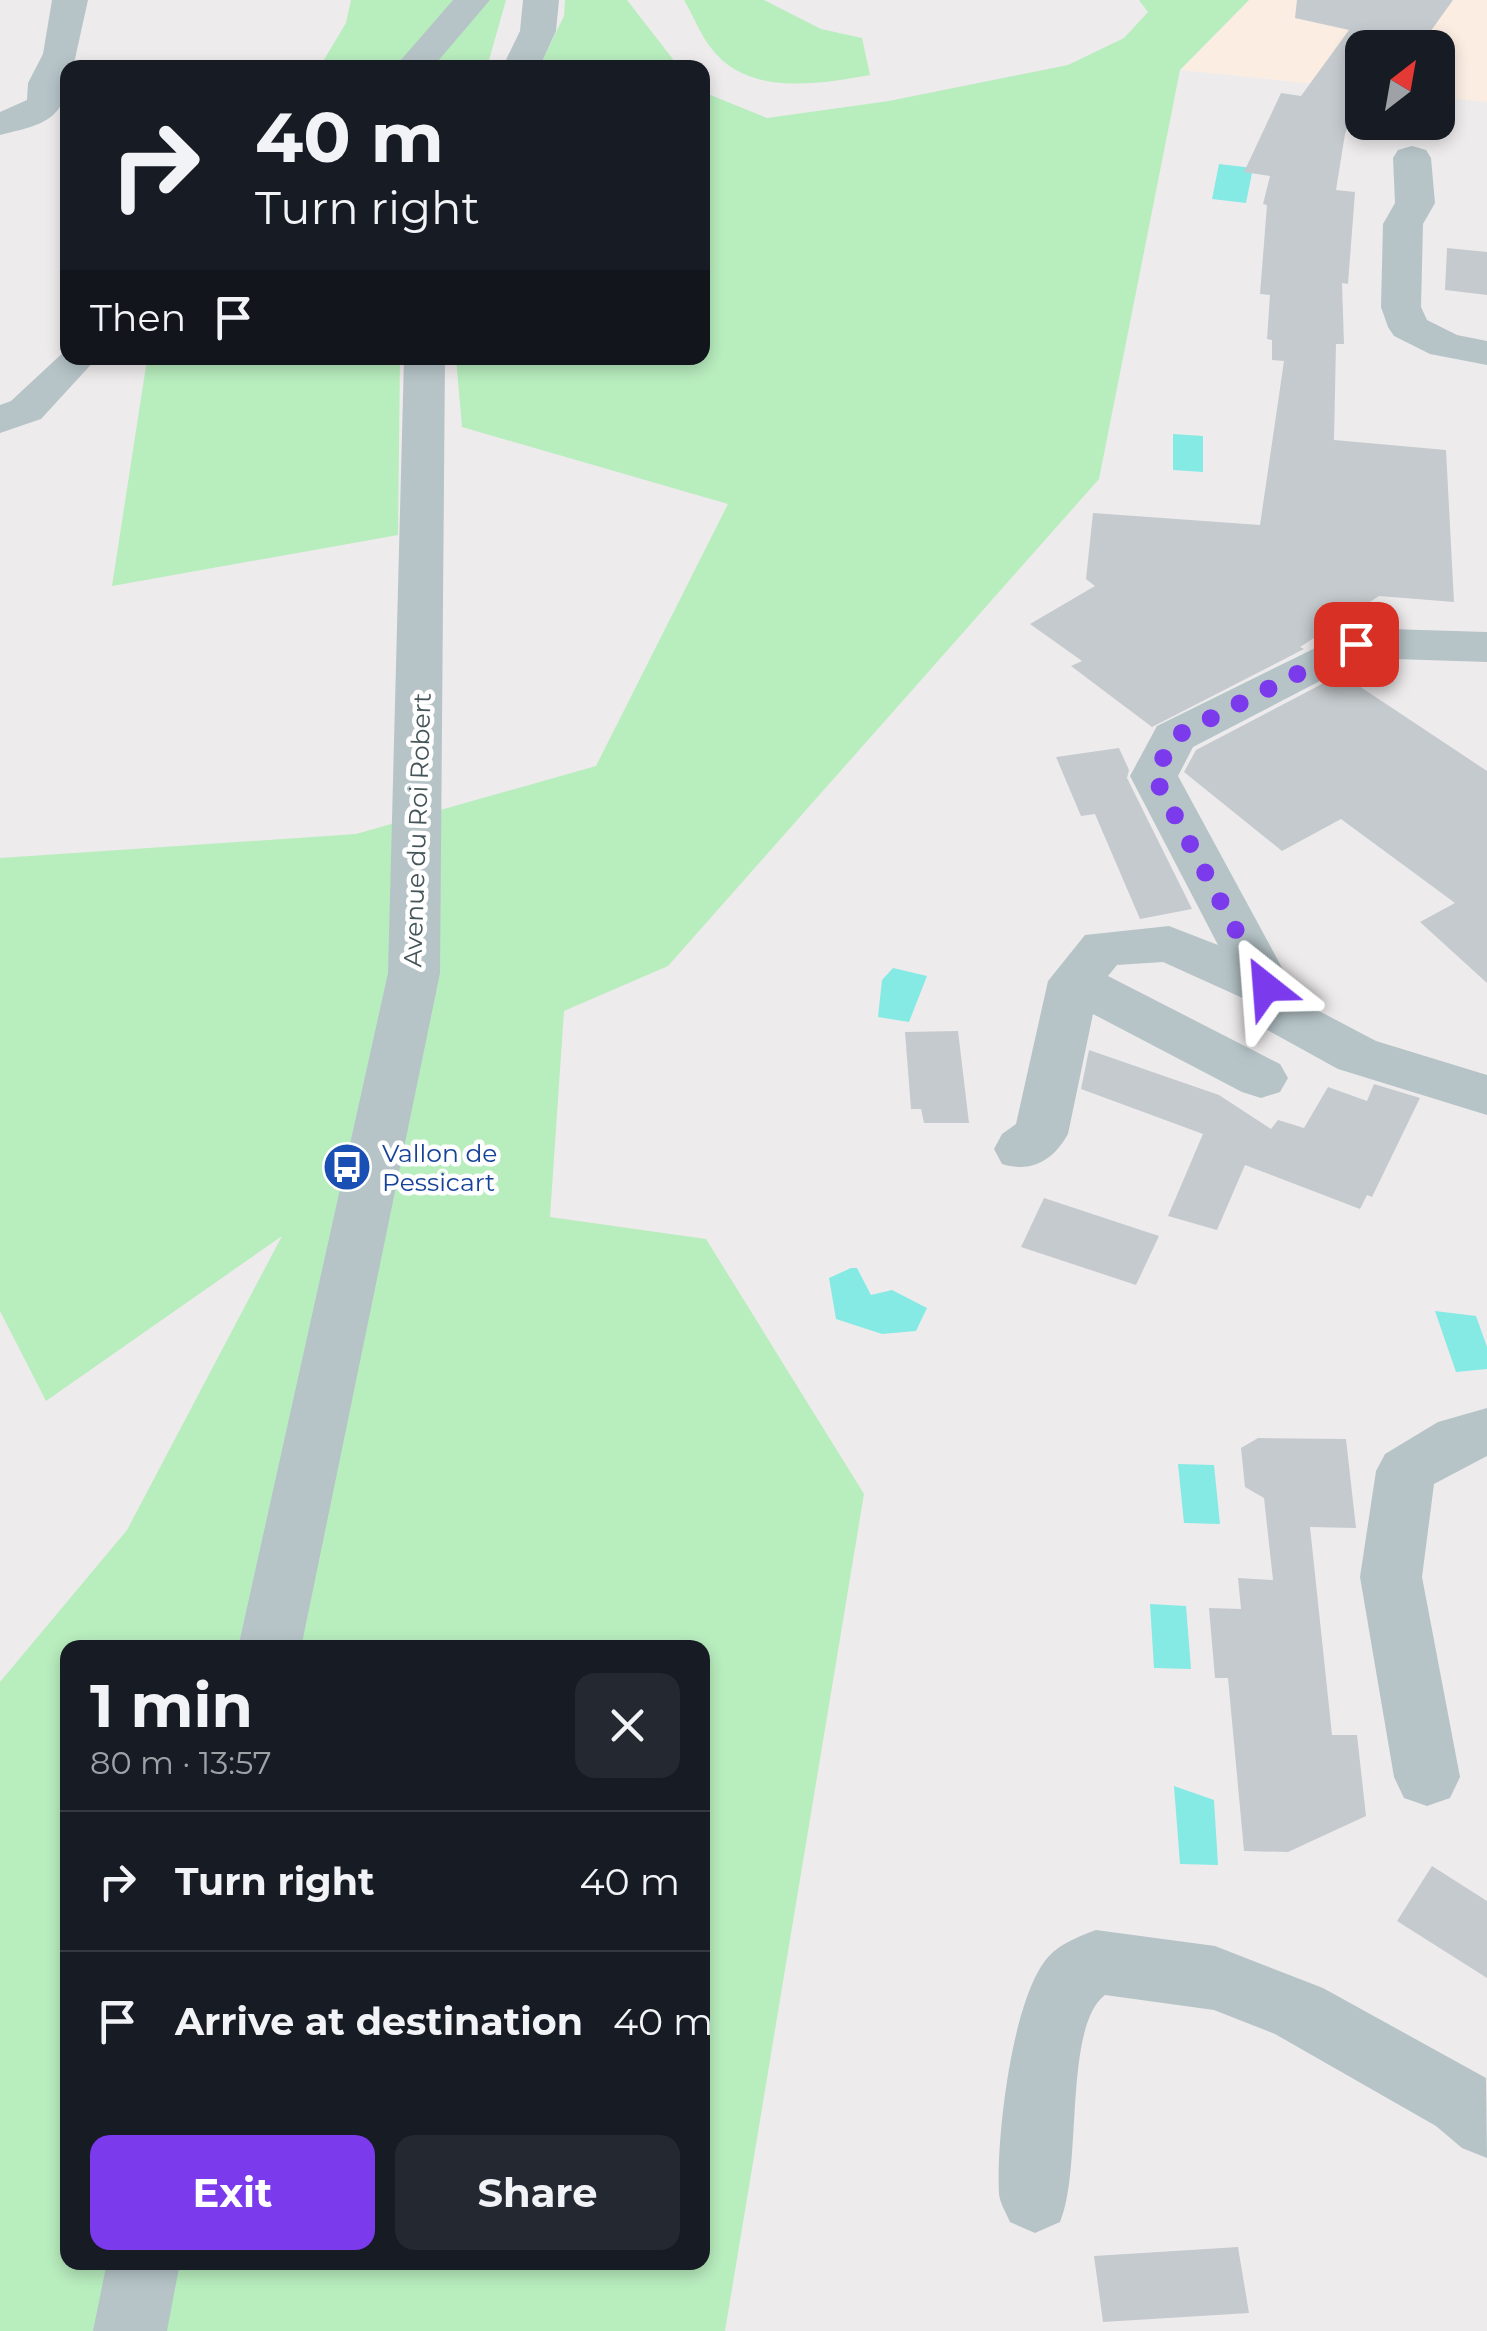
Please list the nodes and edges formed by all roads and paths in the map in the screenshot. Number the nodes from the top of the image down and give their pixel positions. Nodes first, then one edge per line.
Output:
1 (70, 0) edge
2 (472, 0) edge
3 (541, 0) edge
4 (419, 60) edge
5 (524, 60) edge
6 (0, 124) edge
7 (1412, 158) dead end
8 (1487, 352) edge
9 (69, 365) edge
10 (424, 365) edge
11 (0, 420) edge
12 (1487, 647) edge
13 (1074, 981) junction
14 (1266, 987) junction
15 (1261, 1078) dead end
16 (1487, 1095) edge
17 (1021, 1149) dead end
18 (1487, 1432) edge
19 (271, 1640) edge
20 (1427, 1776) dead end
21 (1487, 2124) edge
22 (1035, 2197) dead end
23 (142, 2270) edge
24 (130, 2331) edge

1 - 6 street
2 - 4 street
3 - 5 street
7 - 8 street
9 - 11 street
10 - 19 street, Avenue du Roi Robert
12 - 14 street
13 - 14 street
13 - 15 street
13 - 17 street
14 - 16 street
18 - 20 street
21 - 22 street
23 - 24 street

